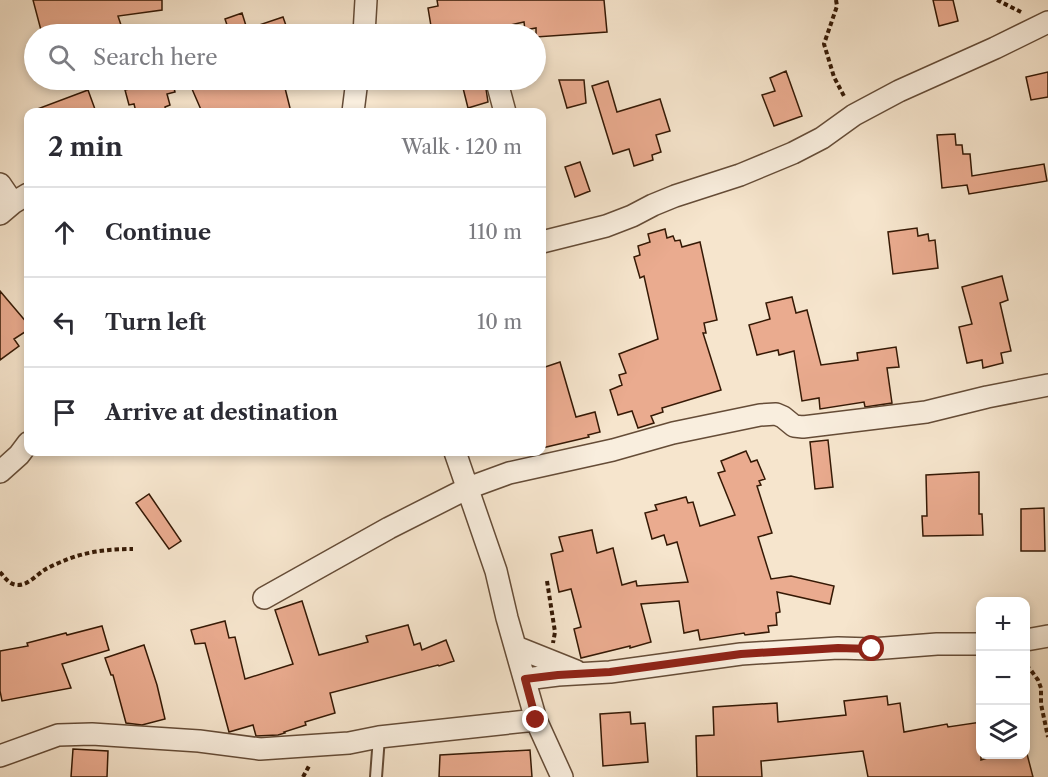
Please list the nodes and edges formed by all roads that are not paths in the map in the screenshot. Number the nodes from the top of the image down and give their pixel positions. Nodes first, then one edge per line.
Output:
1 (366, 0) edge
2 (1048, 22) edge
3 (365, 24) edge
4 (356, 90) edge
5 (499, 90) edge
6 (354, 108) edge
7 (504, 108) edge
8 (0, 184) edge
9 (14, 203) edge
10 (546, 237) edge
11 (1048, 385) edge
12 (24, 448) edge
13 (456, 456) edge
14 (0, 472) edge
15 (468, 488) junction
16 (264, 598) dead end
17 (1048, 636) edge
18 (1030, 639) edge
19 (976, 644) edge
20 (516, 647) junction
21 (582, 674) junction
22 (525, 679) junction
23 (536, 720) junction
24 (380, 737) junction
25 (0, 756) edge
26 (376, 777) edge
27 (562, 777) edge

1 - 3 street
2 - 10 street
4 - 6 street
5 - 7 street
8 - 9 street
11 - 15 street
12 - 14 street
13 - 15 street
15 - 16 street
15 - 20 street
17 - 18 street
19 - 21 street
20 - 21 street
20 - 22 street
21 - 22 street
22 - 23 street
23 - 24 street
23 - 27 street
24 - 25 street
24 - 26 lane

